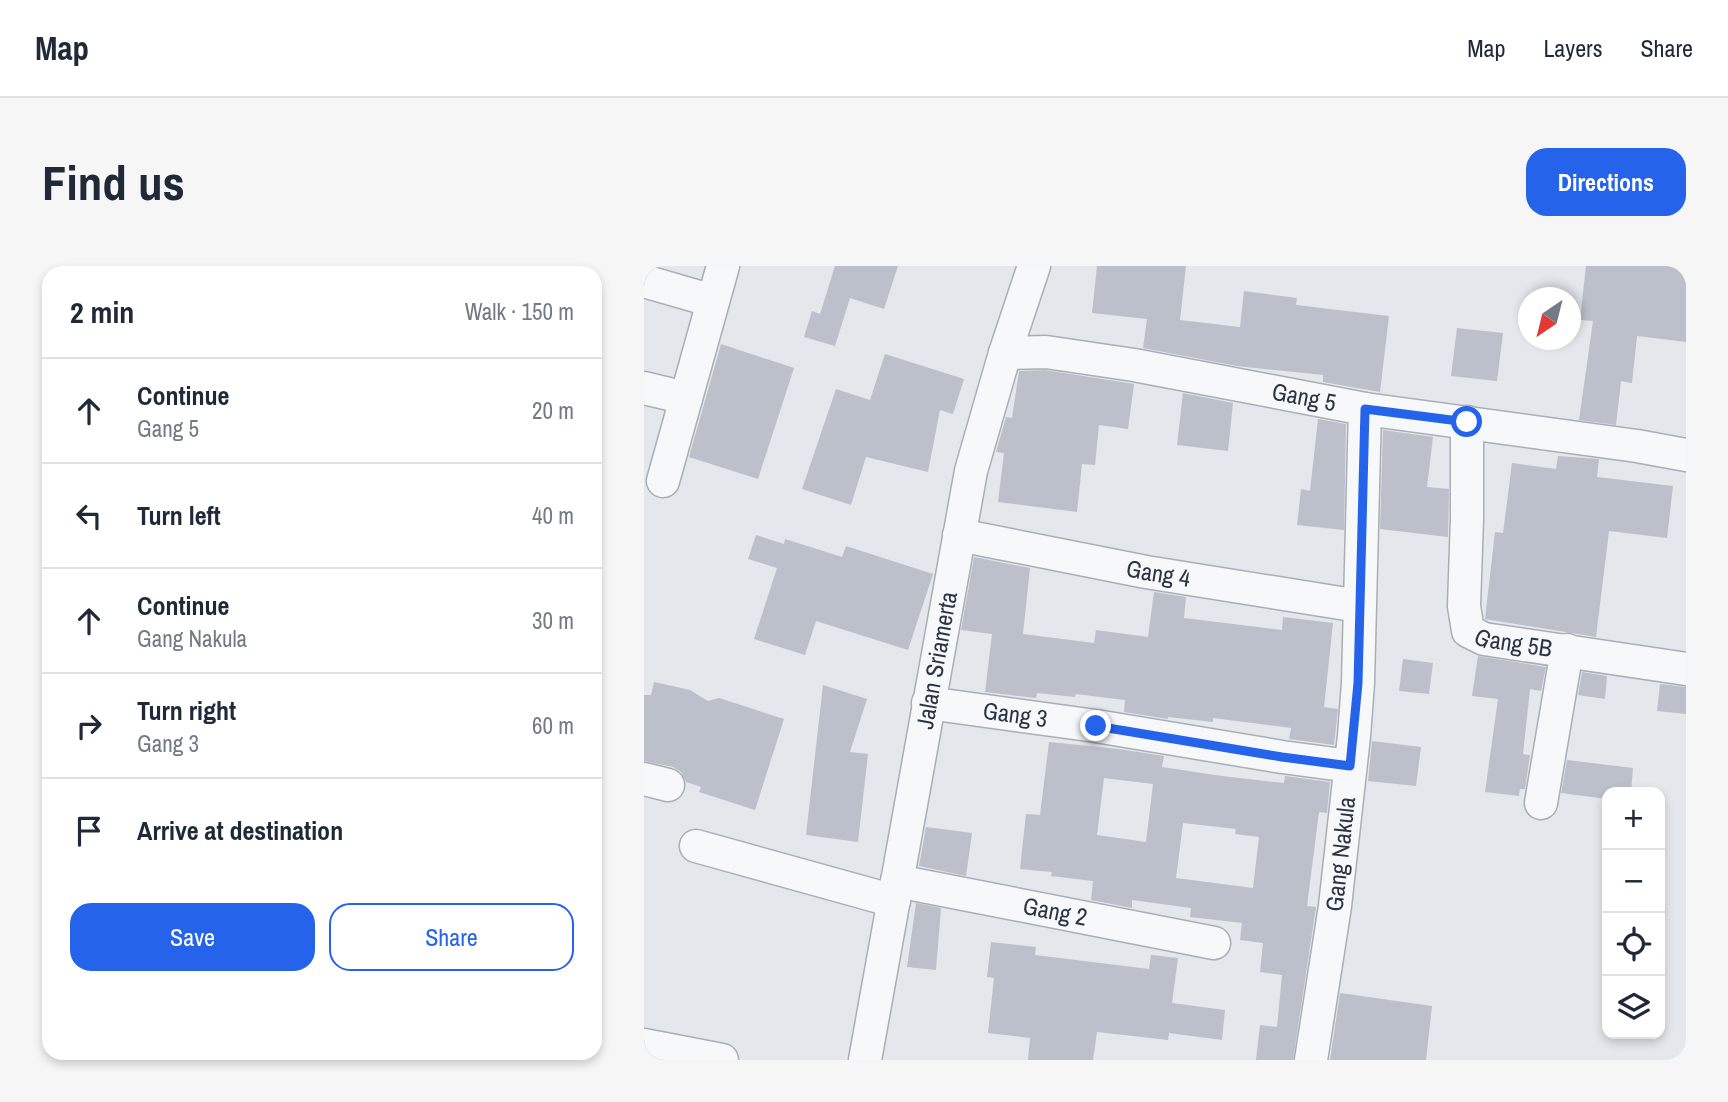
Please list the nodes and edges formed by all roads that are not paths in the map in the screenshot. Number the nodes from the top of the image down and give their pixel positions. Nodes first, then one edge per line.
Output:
1 (723, 266) edge
2 (1034, 266) edge
3 (644, 281) edge
4 (712, 301) junction
5 (1005, 353) junction
6 (644, 388) edge
7 (686, 398) junction
8 (1365, 409) junction
9 (1467, 422) junction
10 (1686, 455) edge
11 (663, 481) dead end
12 (959, 535) junction
13 (1359, 606) junction
14 (1567, 650) junction
15 (1686, 669) edge
16 (928, 703) junction
17 (1350, 766) junction
18 (1541, 803) dead end
19 (696, 846) dead end
20 (895, 891) junction
21 (1214, 943) dead end
22 (644, 1045) edge
23 (722, 1060) edge
24 (865, 1060) edge
25 (1311, 1060) edge

1 - 4 street
2 - 5 street, Jalan Sriamerta
3 - 4 street
4 - 7 street
5 - 8 street, Gang 5
5 - 12 street, Jalan Sriamerta
6 - 7 street
7 - 11 street
8 - 9 street, Gang 5
8 - 13 street, Gang Nakula
9 - 10 street, Gang 5
9 - 14 street, Gang 5B
12 - 13 street, Gang 4
12 - 16 street, Jalan Sriamerta
13 - 17 street, Gang Nakula
14 - 15 street, Gang 5B
14 - 18 street
16 - 17 street, Gang 3
16 - 20 street, Jalan Sriamerta
17 - 25 street, Gang Nakula
19 - 20 street, Gang 2
20 - 21 street, Gang 2
20 - 24 street, Jalan Sriamerta
22 - 23 street

